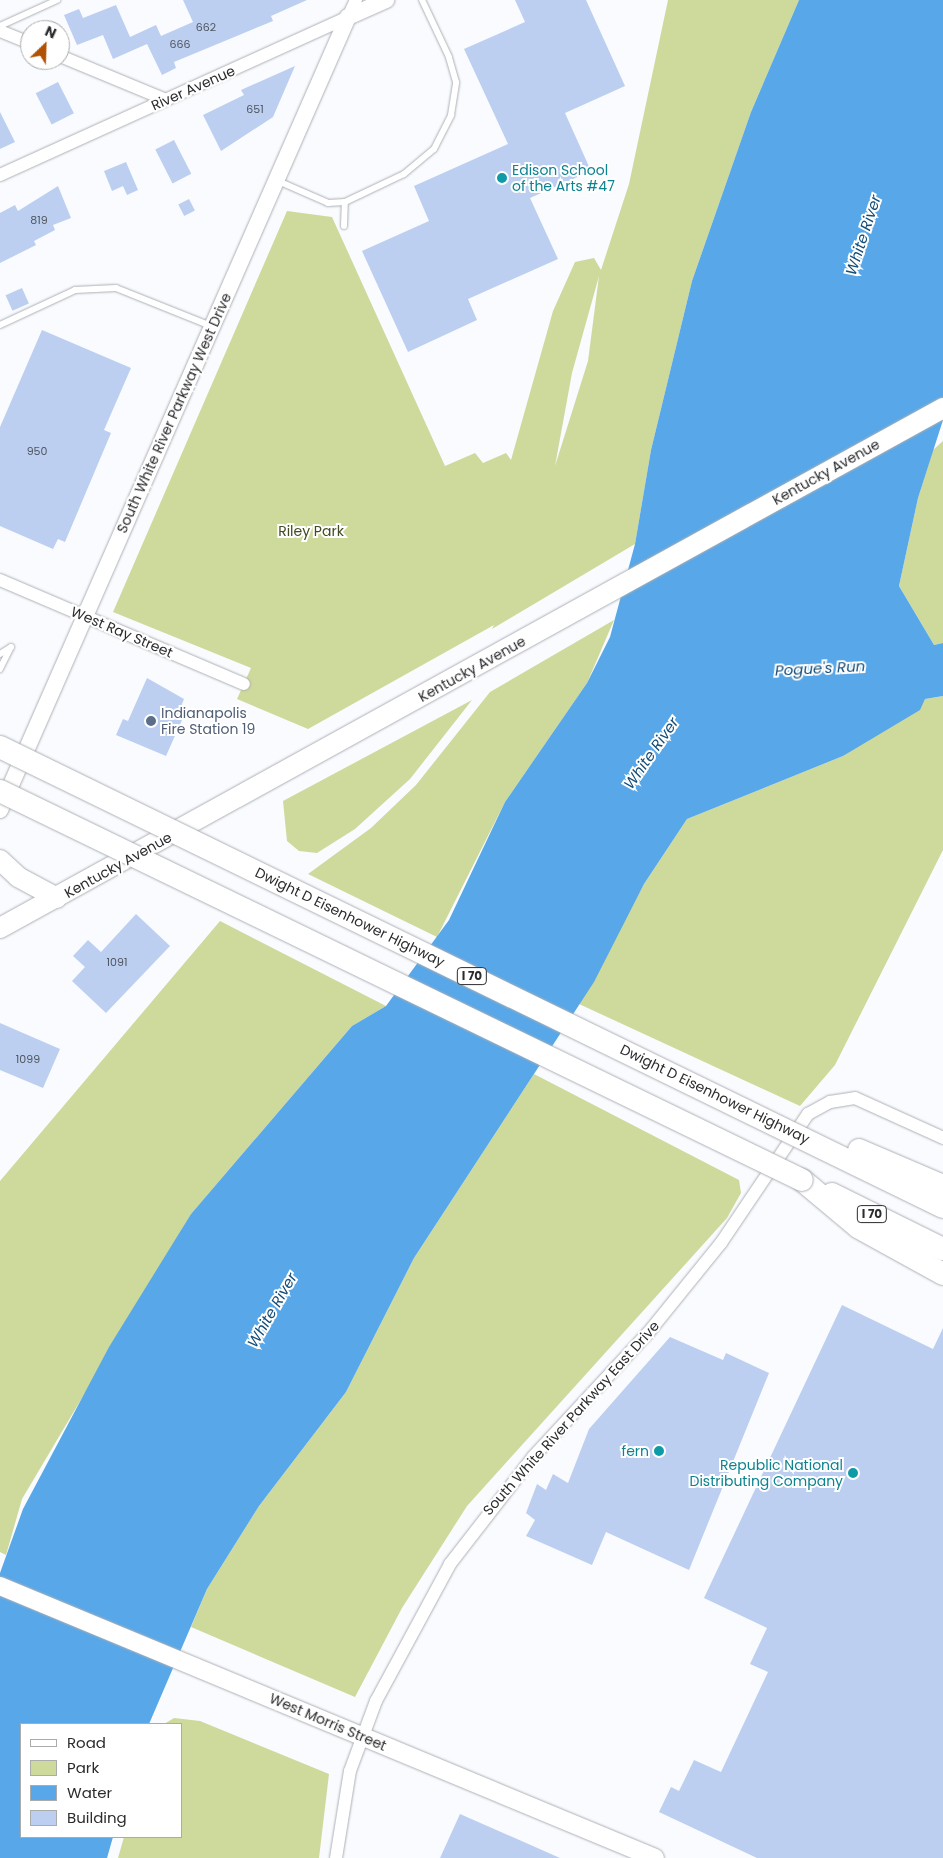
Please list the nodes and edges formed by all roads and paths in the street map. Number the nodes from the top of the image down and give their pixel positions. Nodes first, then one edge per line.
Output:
1 (57, 0) edge
2 (356, 0) edge
3 (386, 0) edge
4 (422, 0) edge
5 (348, 17) junction
6 (0, 26) edge
7 (0, 31) edge
8 (20, 39) edge
9 (70, 60) edge
10 (166, 100) junction
11 (0, 176) edge
12 (276, 180) junction
13 (345, 202) junction
14 (344, 226) dead end
15 (0, 325) edge
16 (212, 326) junction
17 (943, 408) edge
18 (0, 580) edge
19 (85, 616) junction
20 (0, 654) edge
21 (0, 669) edge
22 (244, 684) dead end
23 (0, 747) edge
24 (0, 791) edge
25 (0, 810) edge
26 (0, 860) edge
27 (57, 898) junction
28 (0, 928) edge
29 (663, 1068) junction
30 (943, 1138) edge
31 (802, 1180) junction
32 (943, 1186) edge
33 (943, 1207) edge
34 (943, 1249) edge
35 (943, 1274) edge
36 (0, 1586) edge
37 (362, 1737) junction
38 (336, 1858) edge
39 (656, 1858) edge

1 - 6 lane
2 - 5 street
3 - 5 street, River Avenue
4 - 13 lane
5 - 10 street, River Avenue
5 - 12 street, South White River Parkway West Drive
7 - 8 street
9 - 10 street
10 - 11 street, River Avenue
12 - 13 lane
12 - 16 street, South White River Parkway West Drive
13 - 14 lane
15 - 16 lane
16 - 19 street, South White River Parkway West Drive
17 - 27 main road, Kentucky Avenue
18 - 19 street, West Ray Street
19 - 22 street, West Ray Street
19 - 25 street, South White River Parkway West Drive
20 - 21 lane
23 - 29 highway, Dwight D Eisenhower Highway / I 70, bridge
24 - 31 highway, I 70, bridge
26 - 27 main road
27 - 28 main road, Kentucky Avenue
29 - 32 highway, bridge
29 - 33 highway, Dwight D Eisenhower Highway / I 70, bridge
30 - 37 street, South White River Parkway East Drive
31 - 34 highway, I 70
31 - 35 highway
36 - 37 main road, West Morris Street
37 - 38 street, South White River Parkway East Drive
37 - 39 main road, West Morris Street

